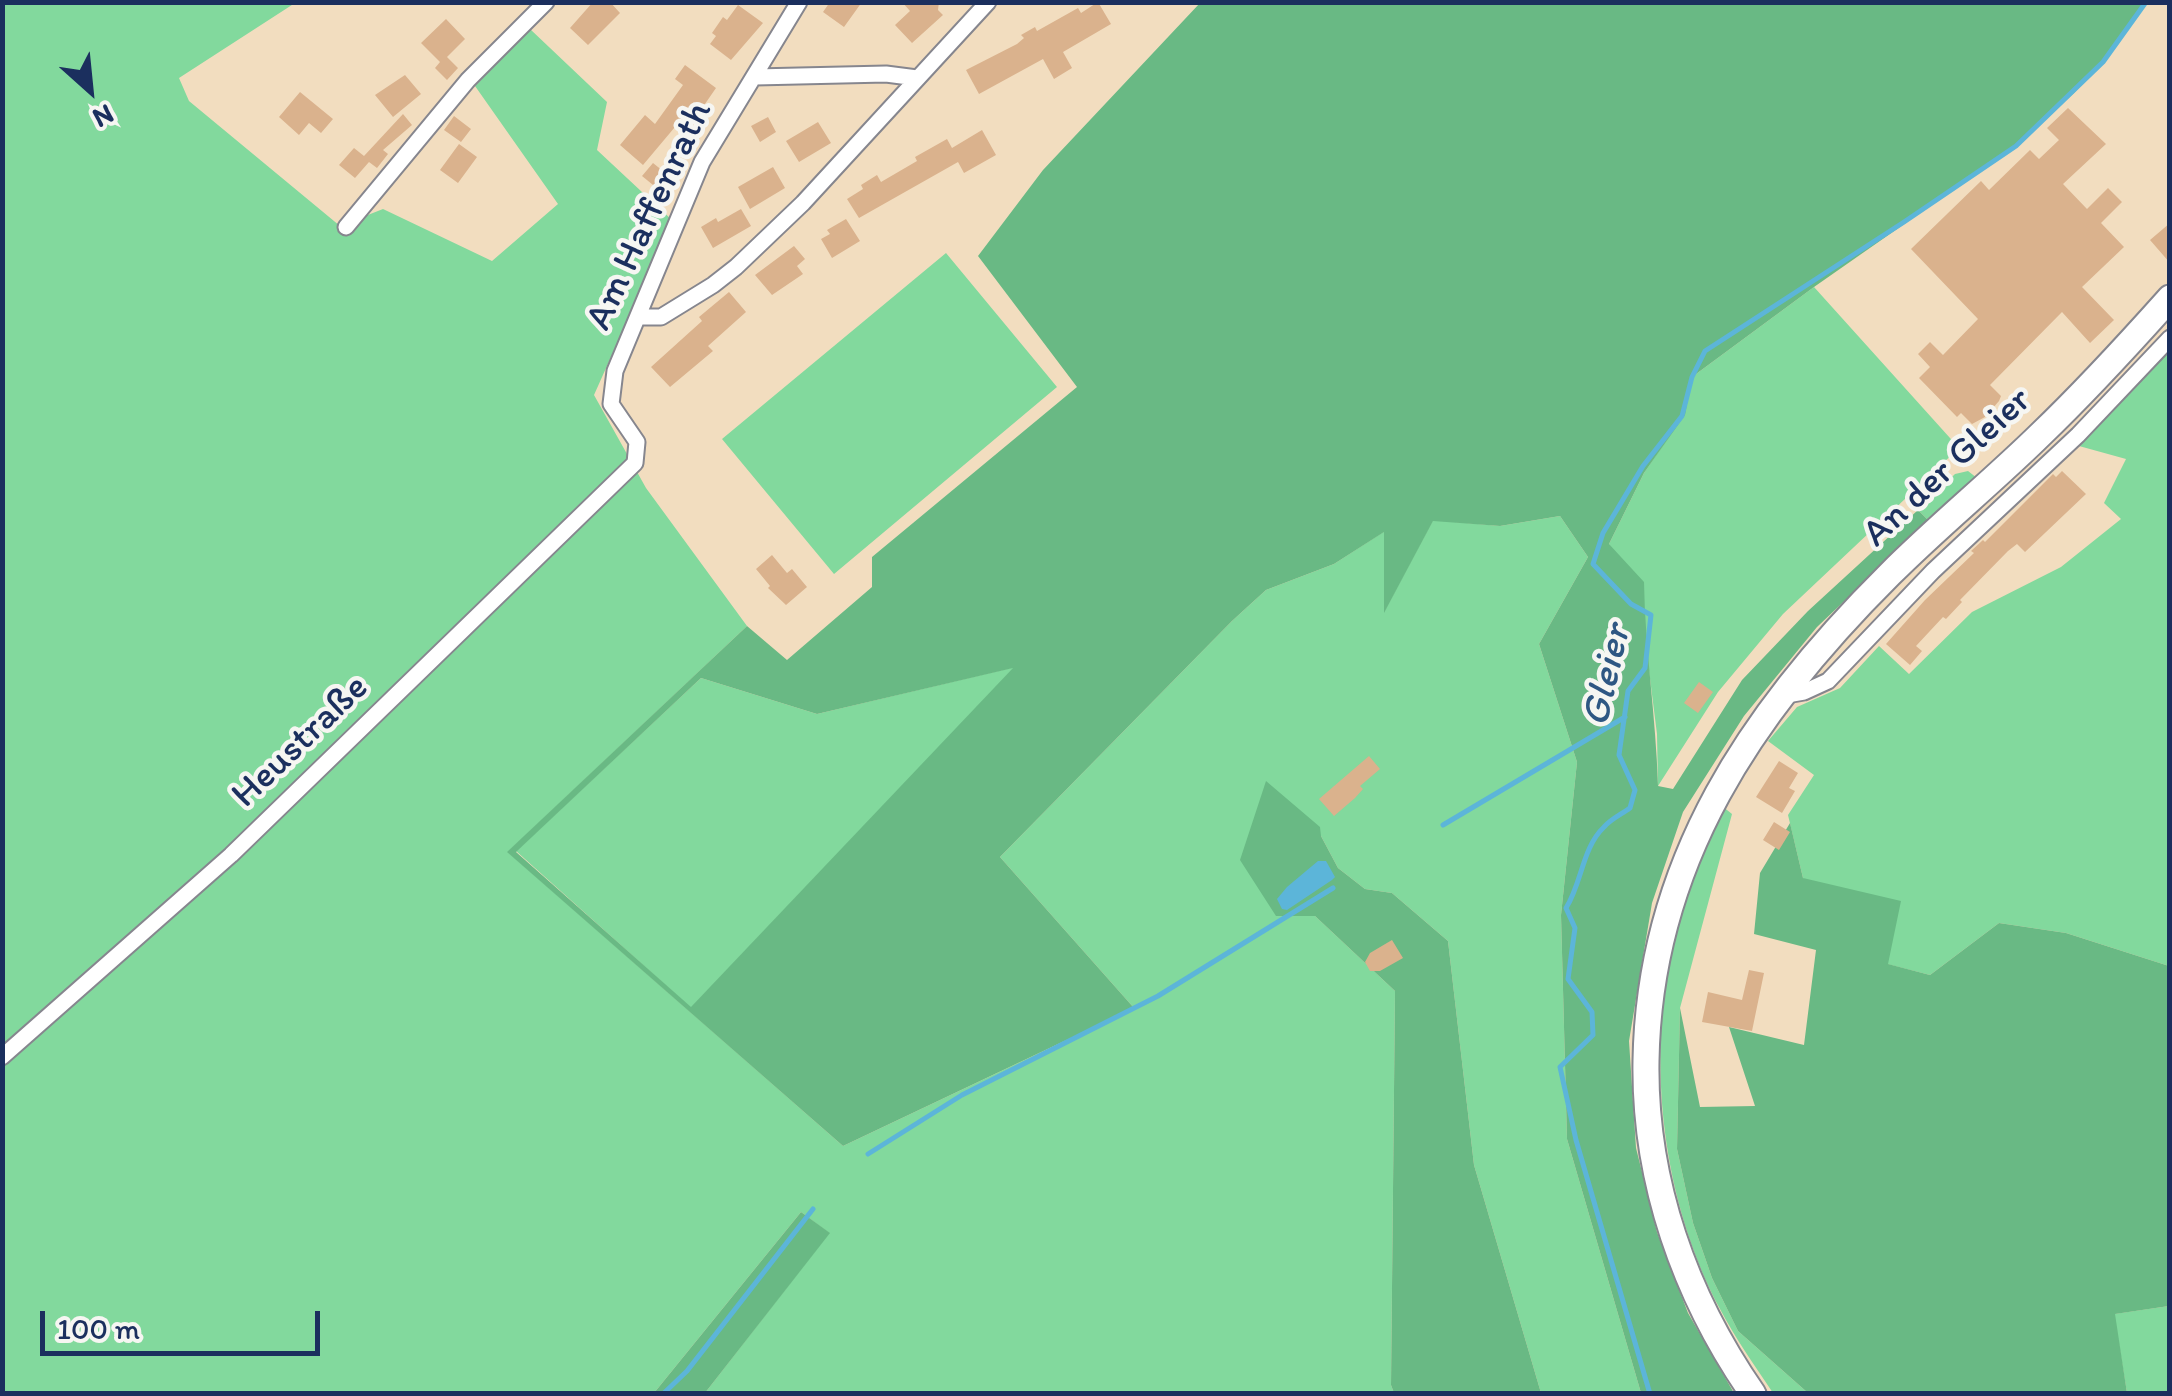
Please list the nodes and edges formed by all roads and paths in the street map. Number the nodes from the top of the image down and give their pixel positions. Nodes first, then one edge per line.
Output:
1 (546, 2) edge
2 (799, 2) edge
3 (988, 2) edge
4 (755, 77) junction
5 (917, 78) junction
6 (346, 227) dead end
7 (2170, 298) edge
8 (638, 317) junction
9 (2170, 338) edge
10 (635, 464) joint
11 (1781, 696) junction
12 (2, 1057) edge
13 (1754, 1394) edge

1 - 6 street
2 - 4 street, Am Haffenrath
3 - 5 street
4 - 5 street
4 - 8 street, Am Haffenrath
5 - 8 street
7 - 11 main road, An der Gleier
8 - 10 street, Am Haffenrath
9 - 11 street, An der Gleier
10 - 12 street, Heustraße
11 - 13 main road, An der Gleier

